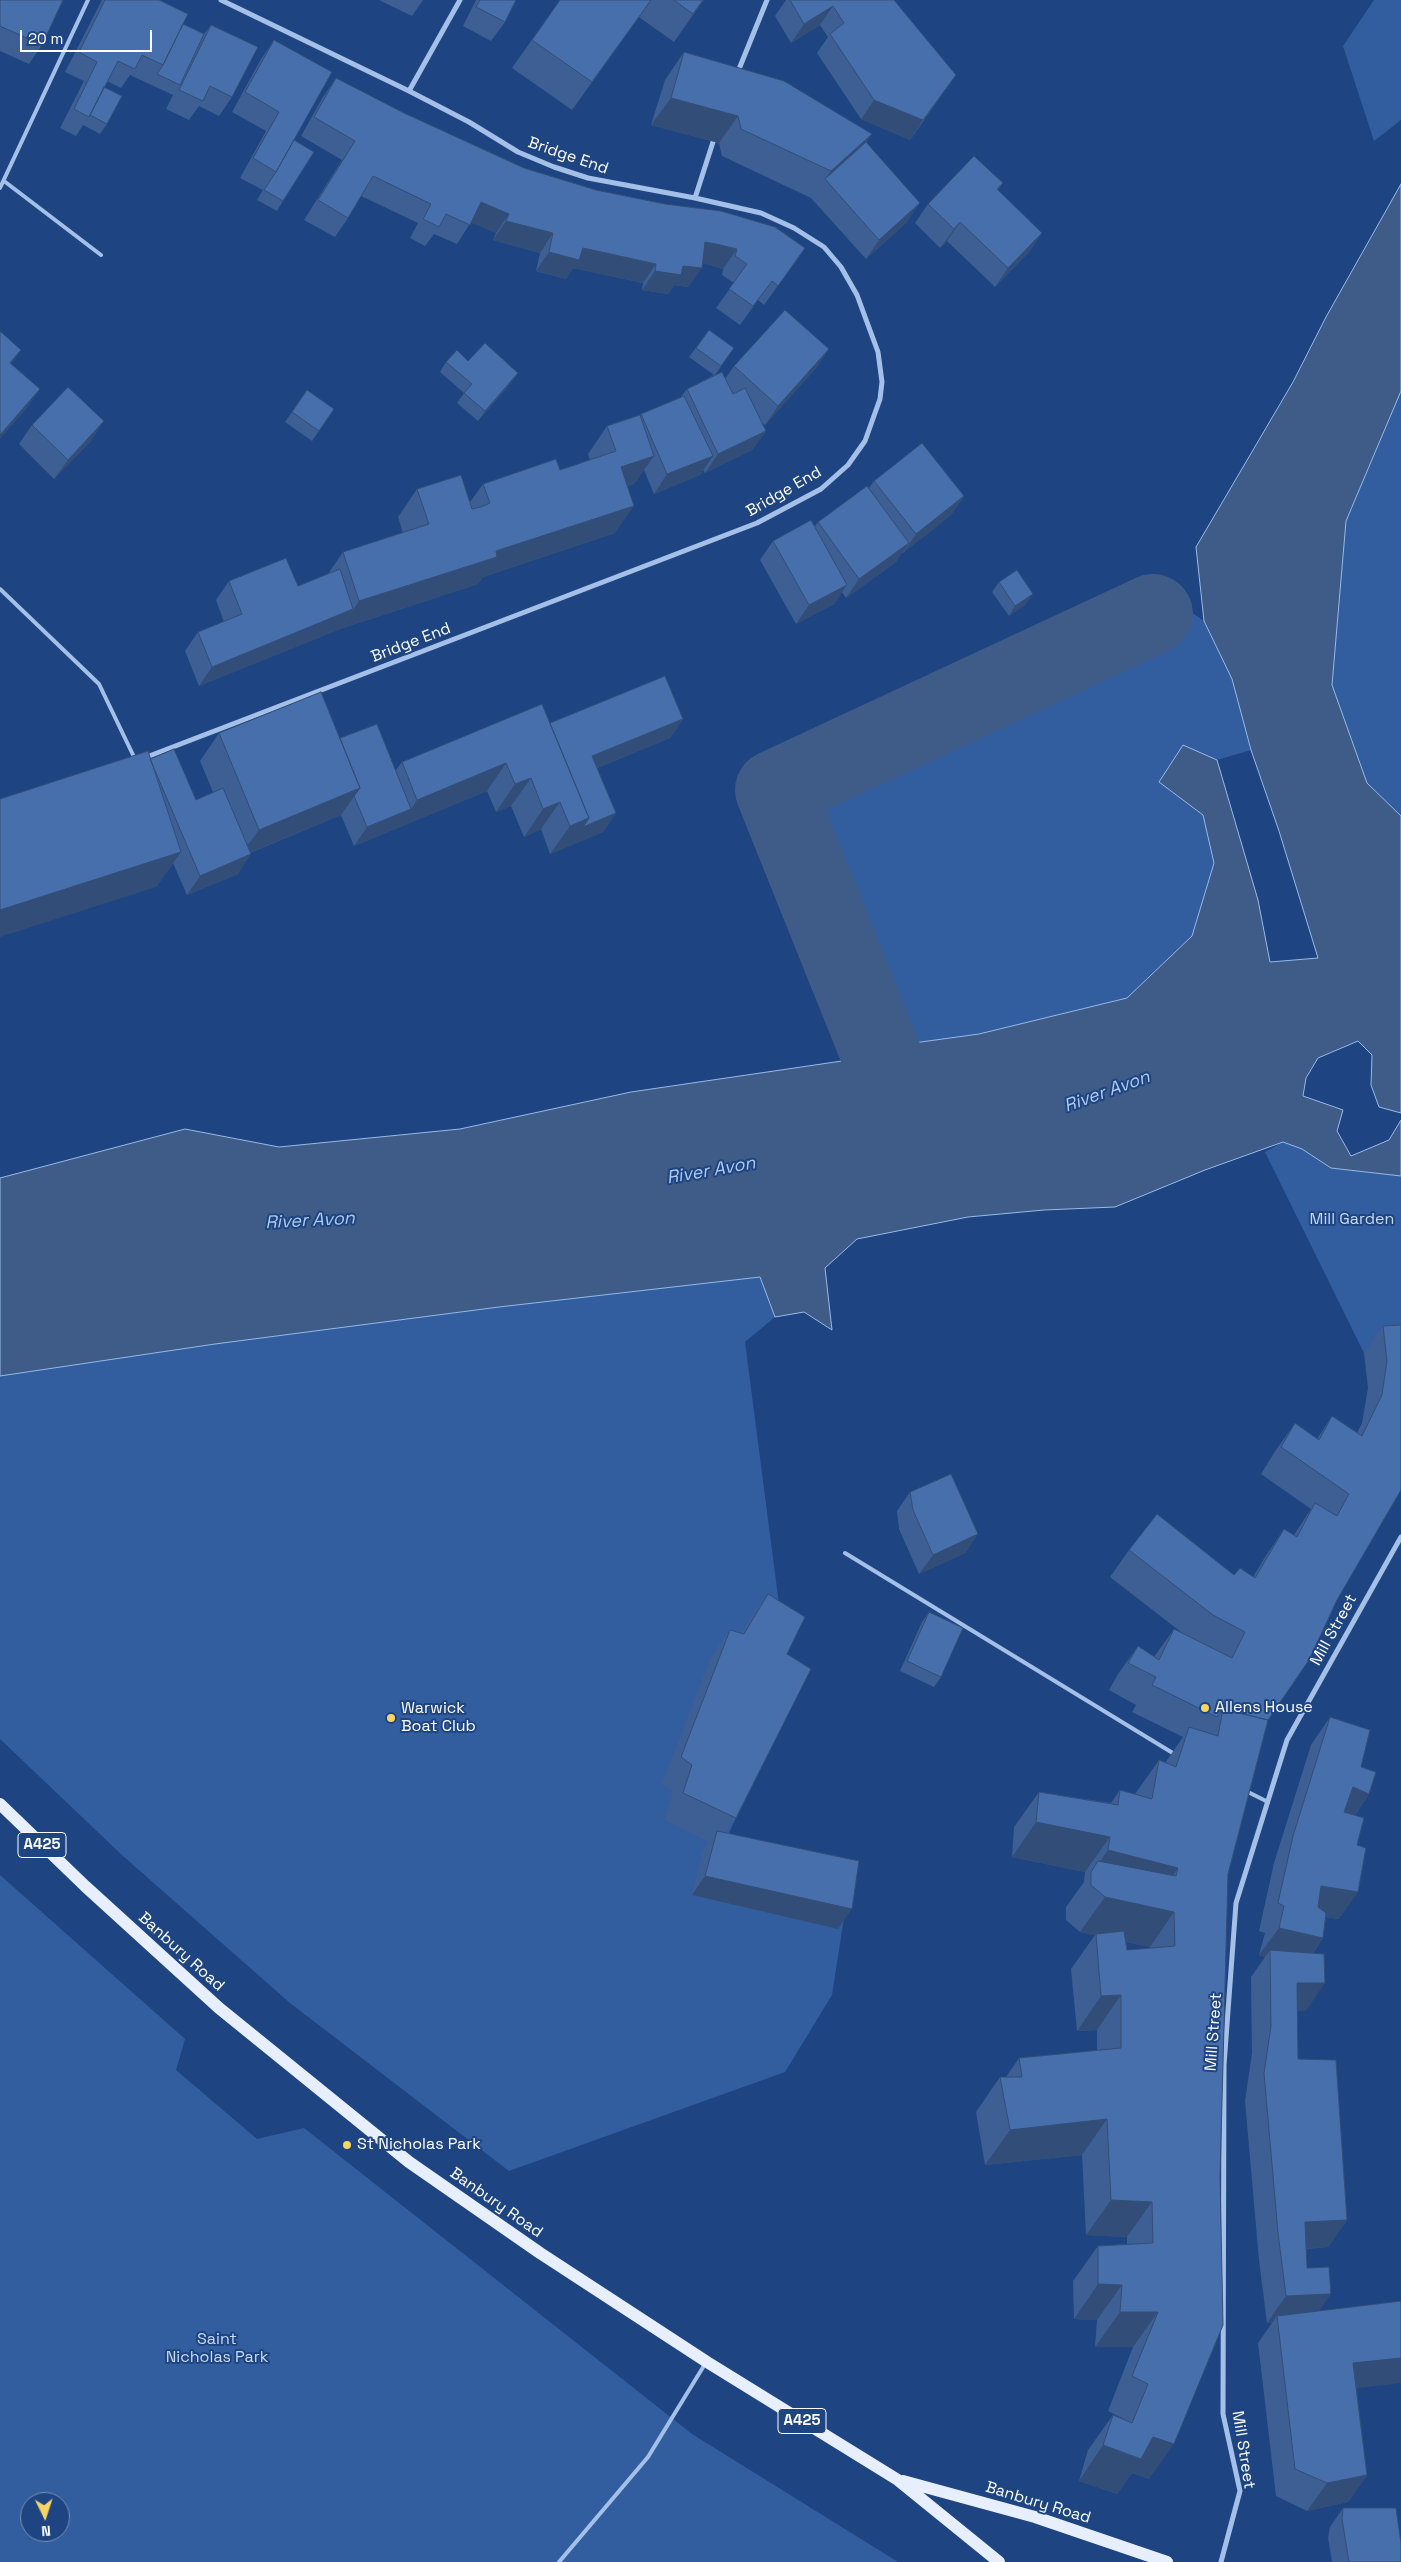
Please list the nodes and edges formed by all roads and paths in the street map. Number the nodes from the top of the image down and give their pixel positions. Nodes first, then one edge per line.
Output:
1 (88, 0) edge
2 (221, 0) edge
3 (460, 0) edge
4 (767, 0) edge
5 (735, 80) edge
6 (409, 91) junction
7 (713, 142) dead end
8 (4, 181) junction
9 (0, 188) edge
10 (695, 198) junction
11 (101, 255) dead end
12 (0, 588) edge
13 (136, 761) junction
14 (127, 764) edge
15 (1401, 1537) edge
16 (845, 1553) dead end
17 (1184, 1759) edge
18 (1244, 1790) edge
19 (1268, 1802) junction
20 (0, 1804) edge
21 (707, 2362) junction
22 (898, 2480) junction
23 (559, 2562) edge
24 (1000, 2562) edge
25 (1167, 2562) edge
26 (1221, 2562) edge

1 - 8 lane
2 - 6 street, Bridge End
3 - 6 street
4 - 5 street
6 - 10 street, Bridge End
7 - 10 street
8 - 9 lane
8 - 11 lane
10 - 13 street, Bridge End
12 - 13 lane
13 - 14 street, Bridge End
15 - 19 street, Mill Street
16 - 17 lane
18 - 19 lane
19 - 26 street, Mill Street
20 - 21 main road, Banbury Road / A425
21 - 22 main road, Banbury Road / A425
21 - 23 lane
22 - 24 main road, Banbury Road / A425
22 - 25 main road, Banbury Road / A425

